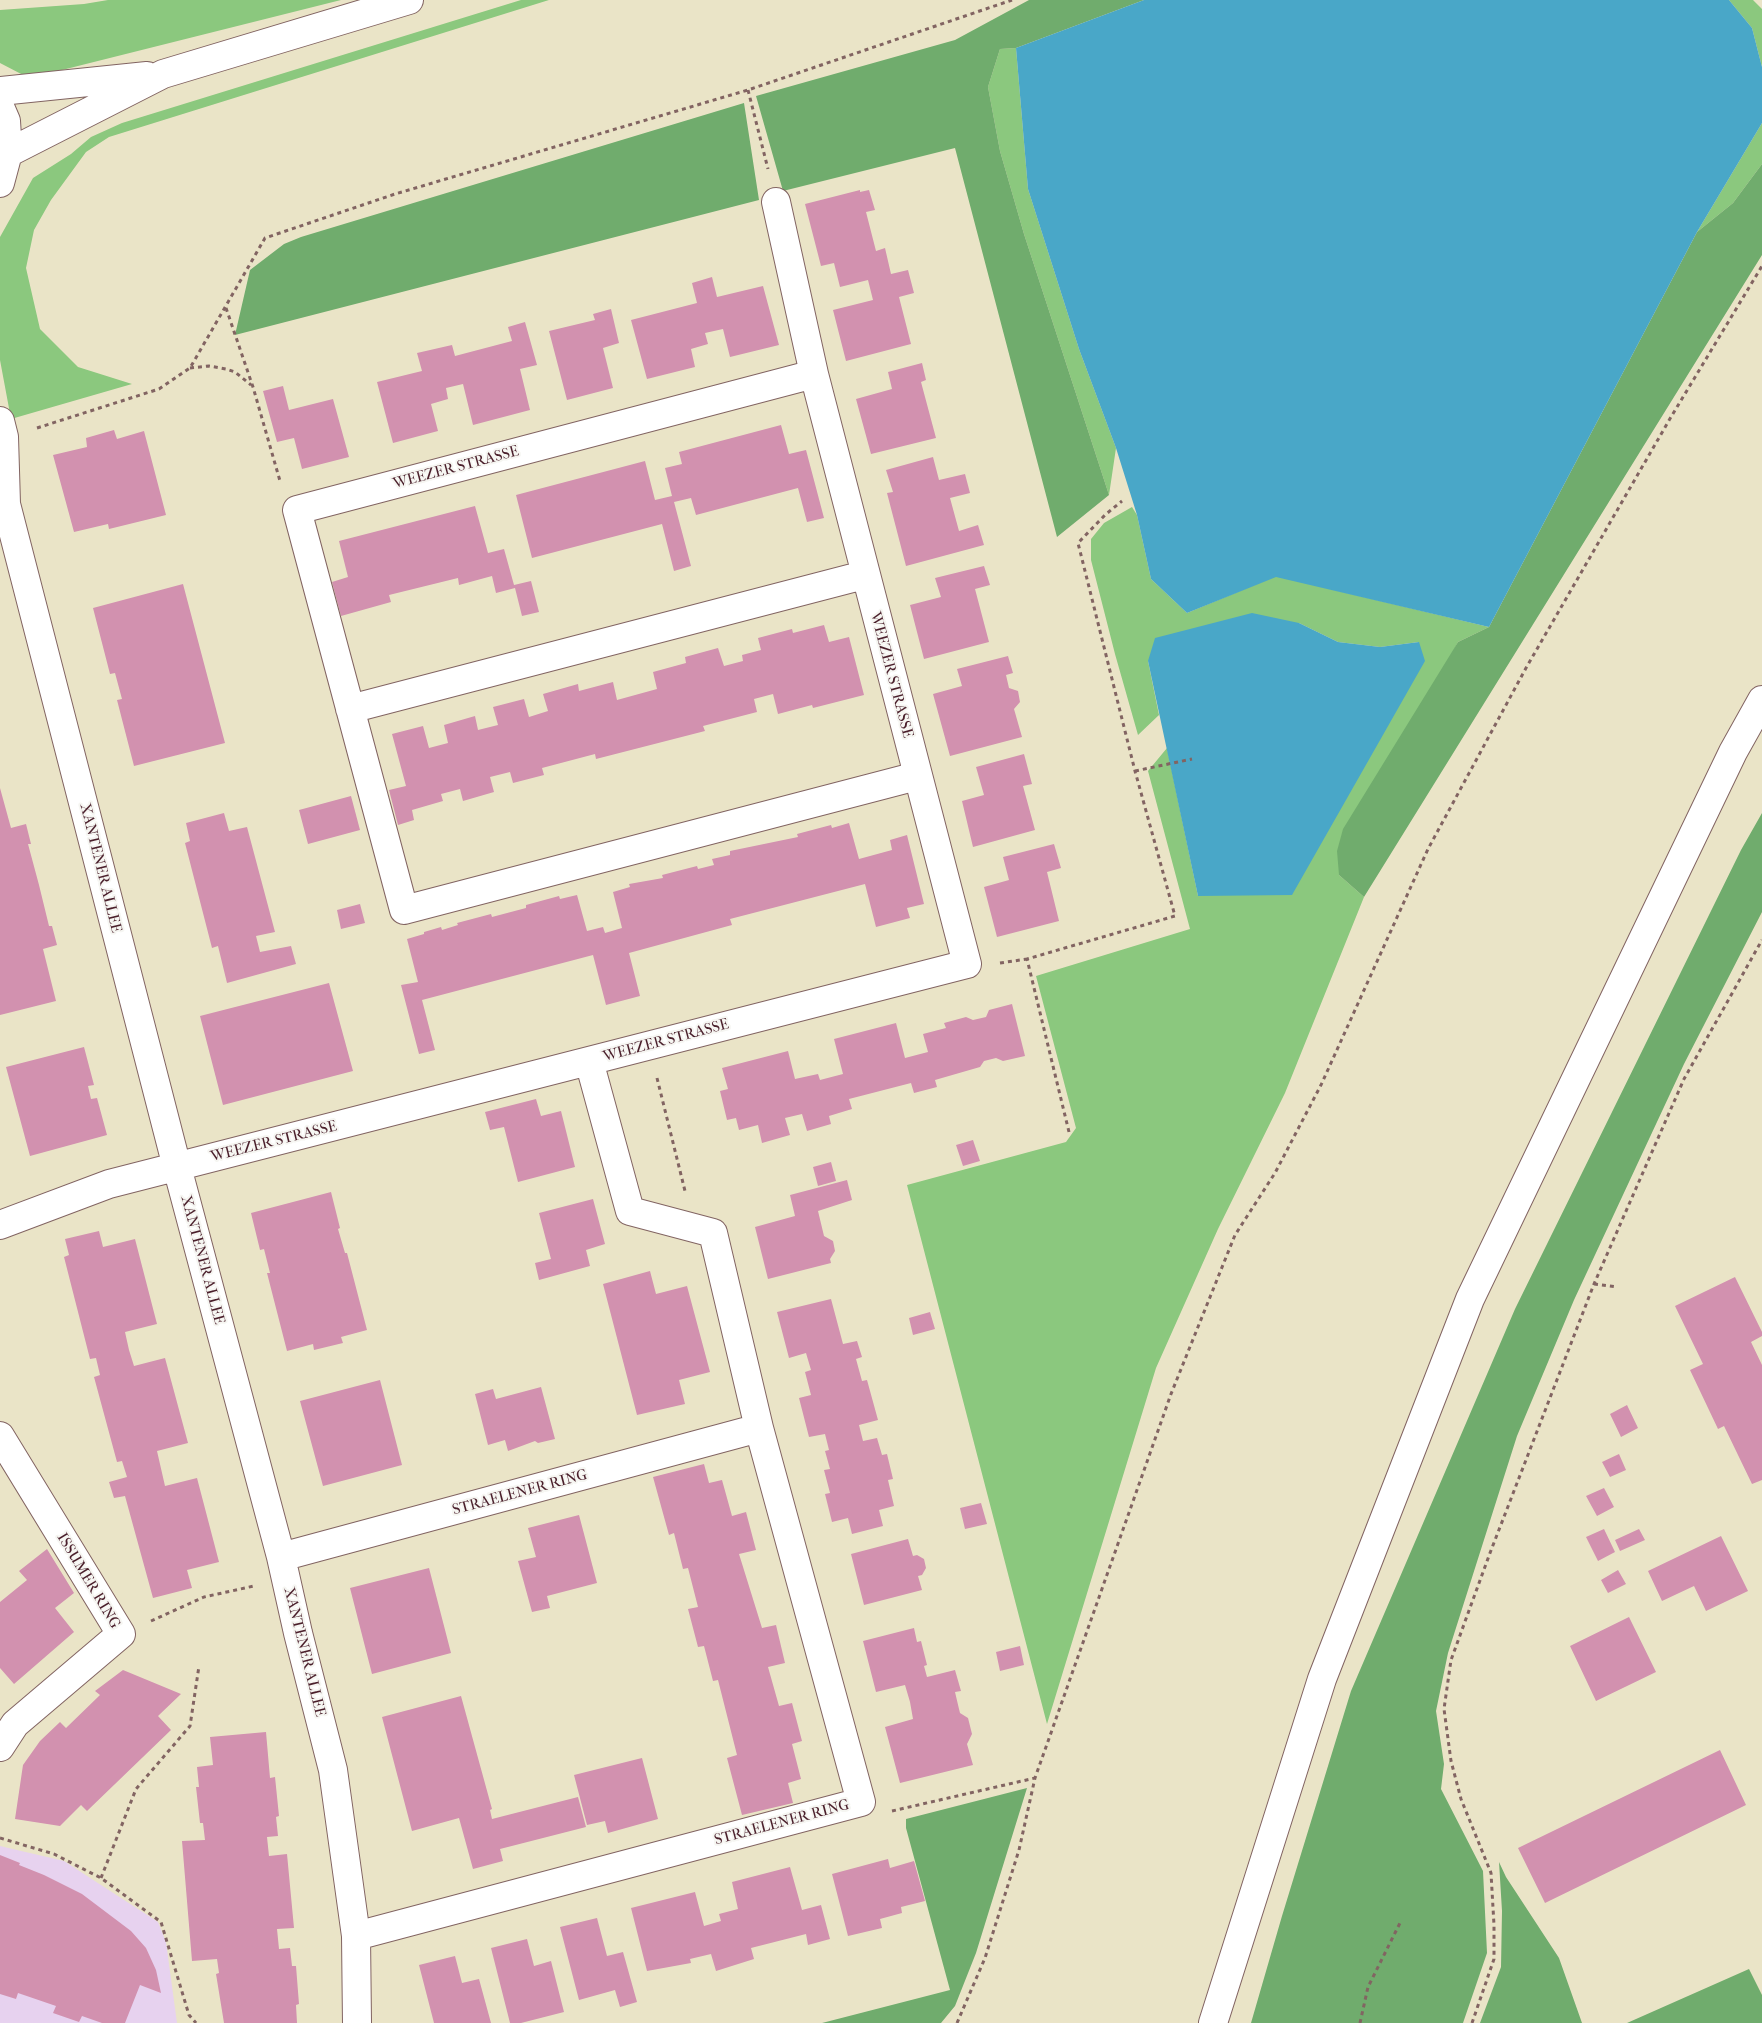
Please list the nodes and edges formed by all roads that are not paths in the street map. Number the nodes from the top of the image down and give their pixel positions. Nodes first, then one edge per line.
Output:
1 (409, 0) edge
2 (163, 74) junction
3 (0, 91) edge
4 (0, 107) edge
5 (8, 153) junction
6 (0, 183) edge
7 (776, 202) road end
8 (814, 374) junction
9 (2, 429) edge
10 (3, 499) edge
11 (864, 575) junction
12 (1762, 700) edge
13 (350, 709) junction
14 (917, 776) junction
15 (589, 1061) junction
16 (177, 1167) junction
17 (0, 1225) edge
18 (759, 1428) junction
19 (0, 1436) edge
20 (283, 1568) junction
21 (8, 1718) edge
22 (0, 1747) edge
23 (356, 1936) junction
24 (357, 2023) edge
25 (1213, 2023) edge

1 - 2 street
2 - 3 street
2 - 5 street
4 - 5 street
5 - 6 street
7 - 8 street, WEEZER STRASSE
8 - 11 street, WEEZER STRASSE
8 - 13 street, WEEZER STRASSE
9 - 10 street, XANTENER ALLEE
10 - 16 street, XANTENER ALLEE
11 - 13 street
11 - 14 street, WEEZER STRASSE
12 - 25 street
13 - 14 street
14 - 15 street, WEEZER STRASSE
15 - 16 street, WEEZER STRASSE
15 - 18 street, STRAELENER RING
16 - 17 street, WEEZER STRASSE
16 - 20 street, XANTENER ALLEE
18 - 20 street, STRAELENER RING
18 - 23 street, STRAELENER RING
19 - 21 street, ISSUMER RING
20 - 23 street, XANTENER ALLEE
21 - 22 street, ISSUMER RING
23 - 24 street, XANTENER ALLEE

